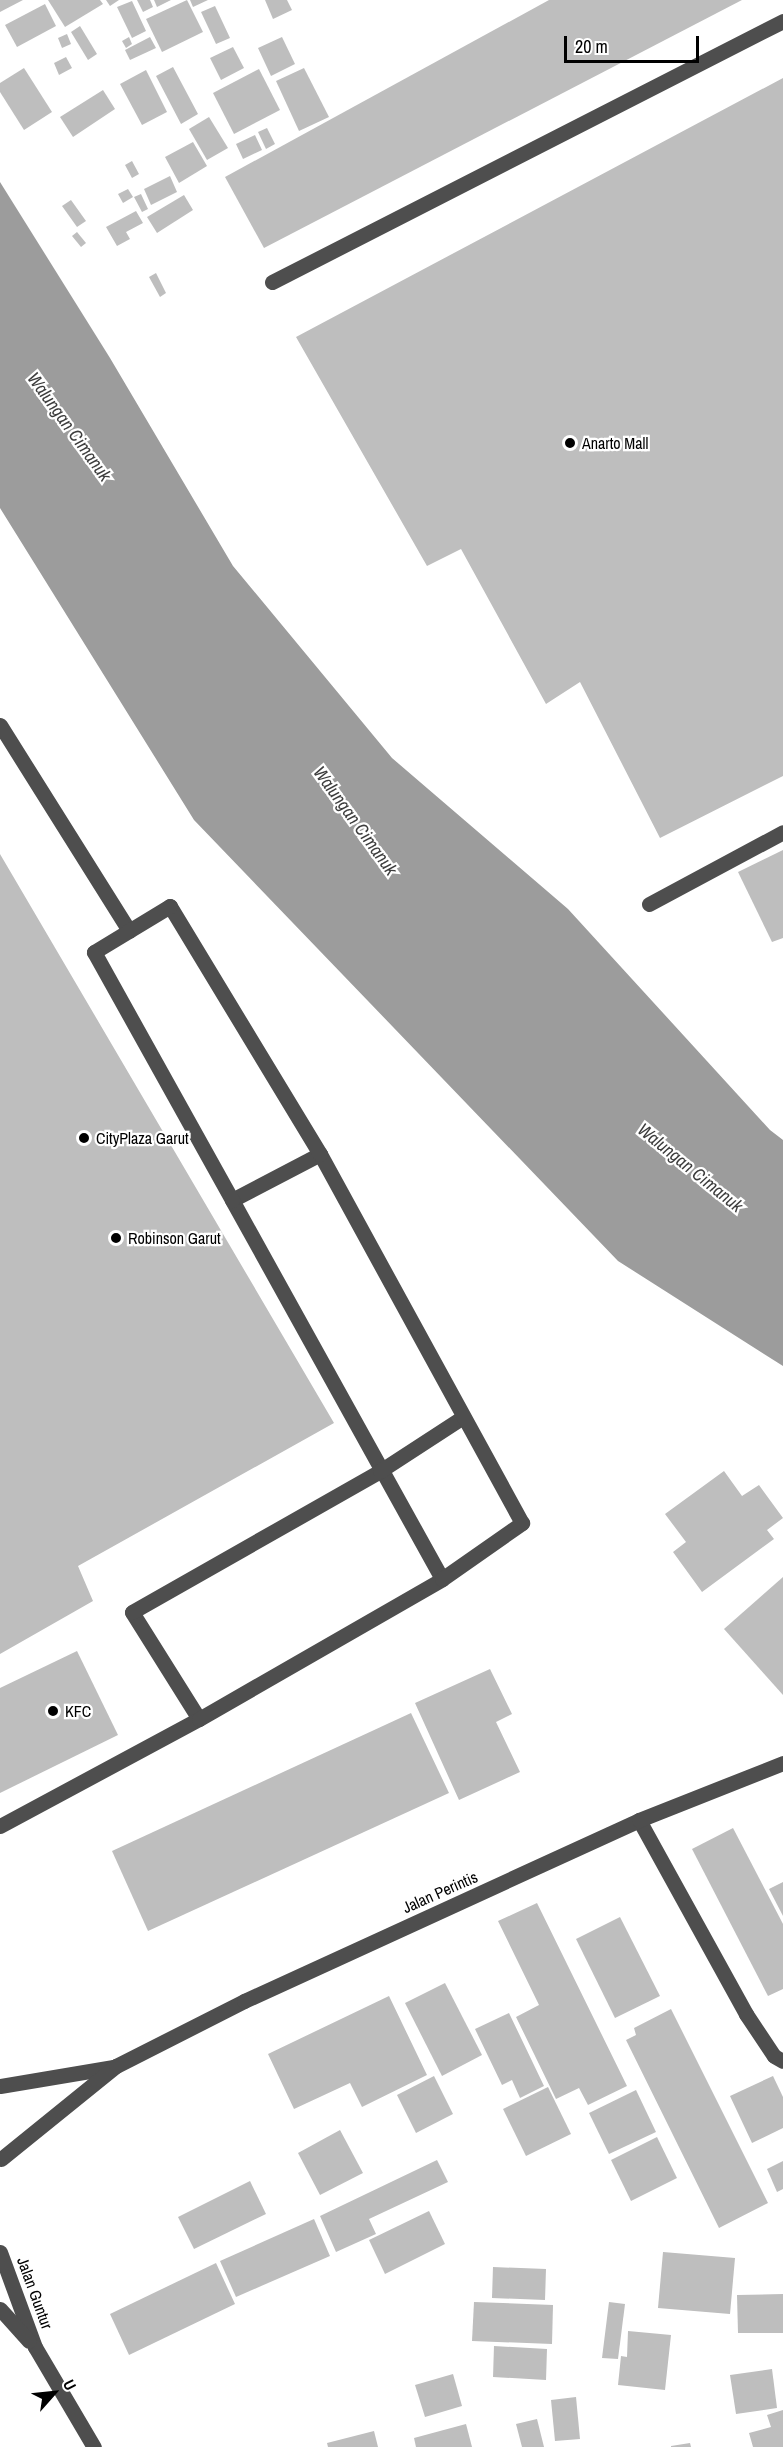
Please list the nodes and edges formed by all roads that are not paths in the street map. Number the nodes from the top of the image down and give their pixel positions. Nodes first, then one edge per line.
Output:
1 (783, 21) edge
2 (272, 282) dead end
3 (0, 725) edge
4 (783, 832) edge
5 (649, 904) dead end
6 (129, 931) junction
7 (320, 1154) junction
8 (232, 1200) junction
9 (463, 1417) junction
10 (380, 1471) junction
11 (442, 1579) junction
12 (199, 1719) junction
13 (783, 1763) edge
14 (639, 1820) junction
15 (0, 1826) edge
16 (783, 2061) edge
17 (116, 2066) junction
18 (0, 2086) edge
19 (0, 2160) edge
20 (0, 2252) edge
21 (0, 2309) edge
22 (35, 2347) junction
23 (94, 2447) edge

1 - 2 street
3 - 6 street
4 - 5 street
6 - 7 street
6 - 8 street
7 - 8 street
7 - 9 street
8 - 10 street
9 - 10 street
9 - 11 street
10 - 11 street
10 - 12 street
11 - 12 street
12 - 15 street
13 - 14 street, Jalan Perintis
14 - 16 street
14 - 17 street, Jalan Perintis
17 - 18 street, Jalan Perintis
17 - 19 street, Jalan Perintis
20 - 22 street, Jalan Guntur
21 - 22 street, Jalan Guntur
22 - 23 street, Jalan Guntur

